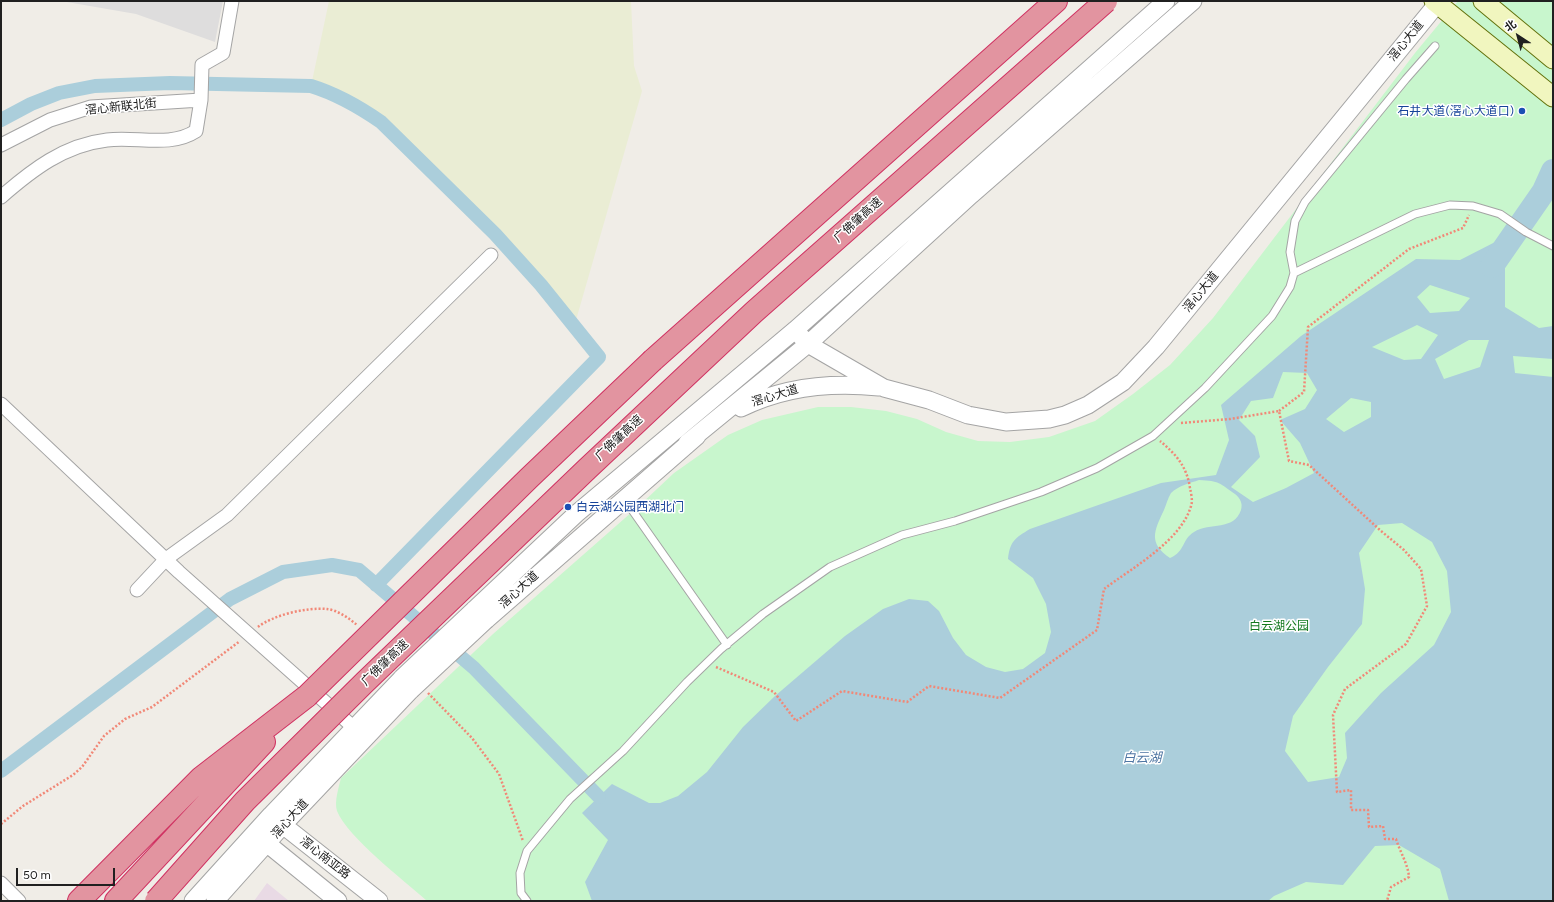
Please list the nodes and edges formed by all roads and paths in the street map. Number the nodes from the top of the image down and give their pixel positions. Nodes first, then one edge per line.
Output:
1 (232, 1) edge
2 (1056, 1) edge
3 (1106, 1) edge
4 (1166, 1) edge
5 (1193, 1) edge
6 (1483, 1) edge
7 (1436, 2) edge
8 (1436, 46) dead end
9 (1553, 59) edge
10 (1548, 92) edge
11 (201, 100) junction
12 (1, 145) edge
13 (1, 197) edge
14 (1473, 206) junction
15 (1553, 246) edge
16 (491, 255) dead end
17 (1294, 273) junction
18 (795, 330) junction
19 (808, 344) junction
20 (884, 388) junction
21 (1, 404) edge
22 (1279, 411) junction
23 (1166, 424) junction
24 (682, 436) junction
25 (1153, 436) junction
26 (623, 498) junction
27 (166, 559) junction
28 (138, 590) dead end
29 (480, 615) junction
30 (727, 645) junction
31 (707, 663) junction
32 (307, 696) junction
33 (359, 733) junction
34 (277, 820) junction
35 (261, 838) junction
36 (1, 883) edge
37 (20, 901) edge
38 (79, 901) edge
39 (116, 901) edge
40 (156, 901) edge
41 (193, 901) edge
42 (215, 901) edge
43 (338, 901) edge
44 (379, 901) edge
45 (527, 901) edge
46 (1387, 901) edge

1 - 11 street
2 - 32 highway, bridge
3 - 40 highway, 广佛肇高速, bridge
4 - 18 street
5 - 19 street
6 - 9 main road
7 - 10 main road
7 - 20 street, 滘心大道
8 - 17 lane
11 - 12 street, 滘心新联北街
11 - 13 street
14 - 15 lane
14 - 17 lane
14 - 22 path
16 - 27 street
17 - 23 lane
18 - 19 street, 滘心大道
18 - 24 street
19 - 20 street, 滘心大道
19 - 24 street
20 - 24 street, 滘心大道
21 - 27 street
22 - 23 path
22 - 46 path
23 - 25 lane
24 - 26 street, 滘心大道
24 - 29 street, 滘心大道
25 - 30 lane
25 - 31 path
26 - 29 street, 滘心大道
26 - 30 lane
27 - 28 street
27 - 33 street
29 - 33 street, 滘心大道, bridge
30 - 31 lane
31 - 45 lane
32 - 38 highway
32 - 39 highway
33 - 34 street, 滘心大道
34 - 35 street, 滘心大道
34 - 44 street, 滘心南亚路
35 - 41 street, 滘心大道
35 - 42 street, 滘心大道
35 - 43 street, 滘心南亚路
36 - 37 street

